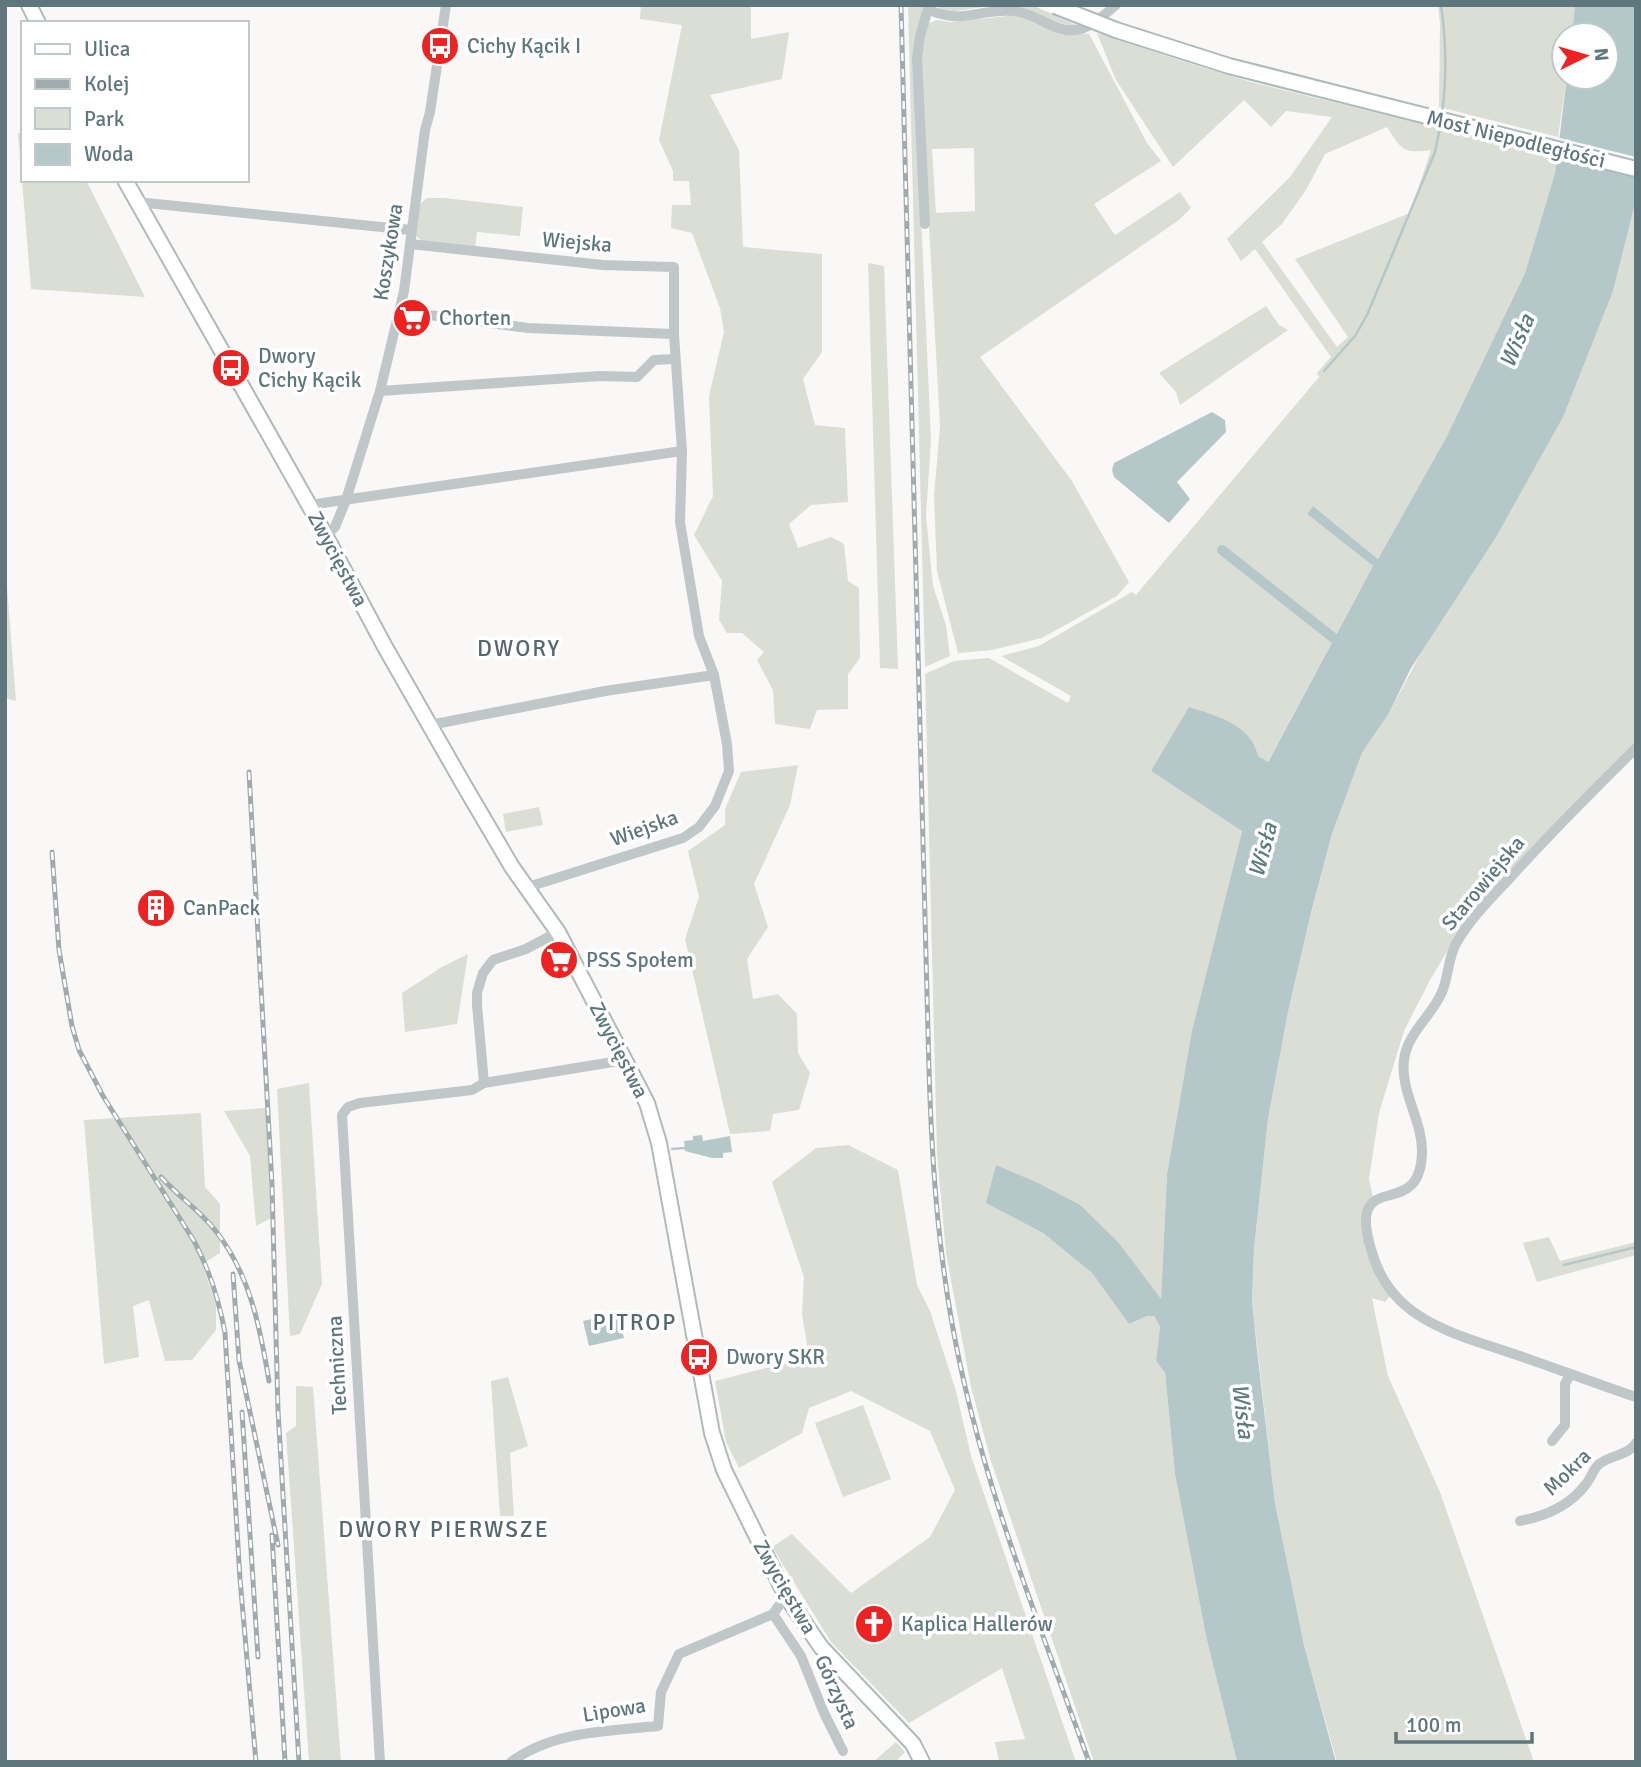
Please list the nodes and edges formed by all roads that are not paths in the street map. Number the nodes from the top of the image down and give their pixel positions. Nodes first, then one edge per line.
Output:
1 (29, 5) edge
2 (446, 5) edge
3 (1116, 5) edge
4 (1054, 6) edge
5 (929, 8) edge
6 (37, 21) edge
7 (1636, 169) edge
8 (126, 182) edge
9 (137, 202) junction
10 (925, 224) dead end
11 (411, 230) junction
12 (410, 244) junction
13 (399, 311) junction
14 (674, 334) junction
15 (676, 359) junction
16 (380, 391) junction
17 (682, 451) junction
18 (346, 500) junction
19 (309, 505) junction
20 (326, 535) junction
21 (714, 675) junction
22 (430, 725) junction
23 (1636, 748) edge
24 (528, 887) junction
25 (558, 932) junction
26 (625, 1058) junction
27 (484, 1083) junction
28 (1570, 1375) junction
29 (1636, 1397) edge
30 (1552, 1441) dead end
31 (1636, 1443) edge
32 (1520, 1521) dead end
33 (786, 1596) junction
34 (773, 1614) junction
35 (843, 1751) dead end
36 (380, 1762) edge
37 (511, 1762) edge
38 (922, 1762) edge

1 - 6 street
2 - 11 street, Koszykowa
3 - 5 street
4 - 7 street, Most Niepodległości, bridge
5 - 10 street
8 - 9 street, Zwycięstwa
9 - 11 street
9 - 19 street, Zwycięstwa
11 - 12 street, Koszykowa
12 - 13 street, Koszykowa
12 - 14 street, Wiejska
13 - 14 street
13 - 16 street, Koszykowa
14 - 15 street, Wiejska
15 - 16 street
15 - 17 street, Wiejska
16 - 18 street, Koszykowa
17 - 18 street
17 - 21 street, Wiejska
18 - 19 street
18 - 20 street, Koszykowa
19 - 20 street, Zwycięstwa
20 - 22 street, Zwycięstwa
21 - 22 street
21 - 24 street, Wiejska
22 - 24 street, Zwycięstwa
23 - 28 street, Starowiejska
24 - 25 street, Zwycięstwa
25 - 26 street, Zwycięstwa
25 - 27 street
26 - 27 street, Techniczna
26 - 33 street, Zwycięstwa
27 - 36 street, Techniczna
28 - 29 street, Starowiejska
28 - 30 street
31 - 32 street, Mokra
33 - 34 street
33 - 38 street, Zwycięstwa
34 - 35 street, Górzysta
34 - 37 street, Lipowa

